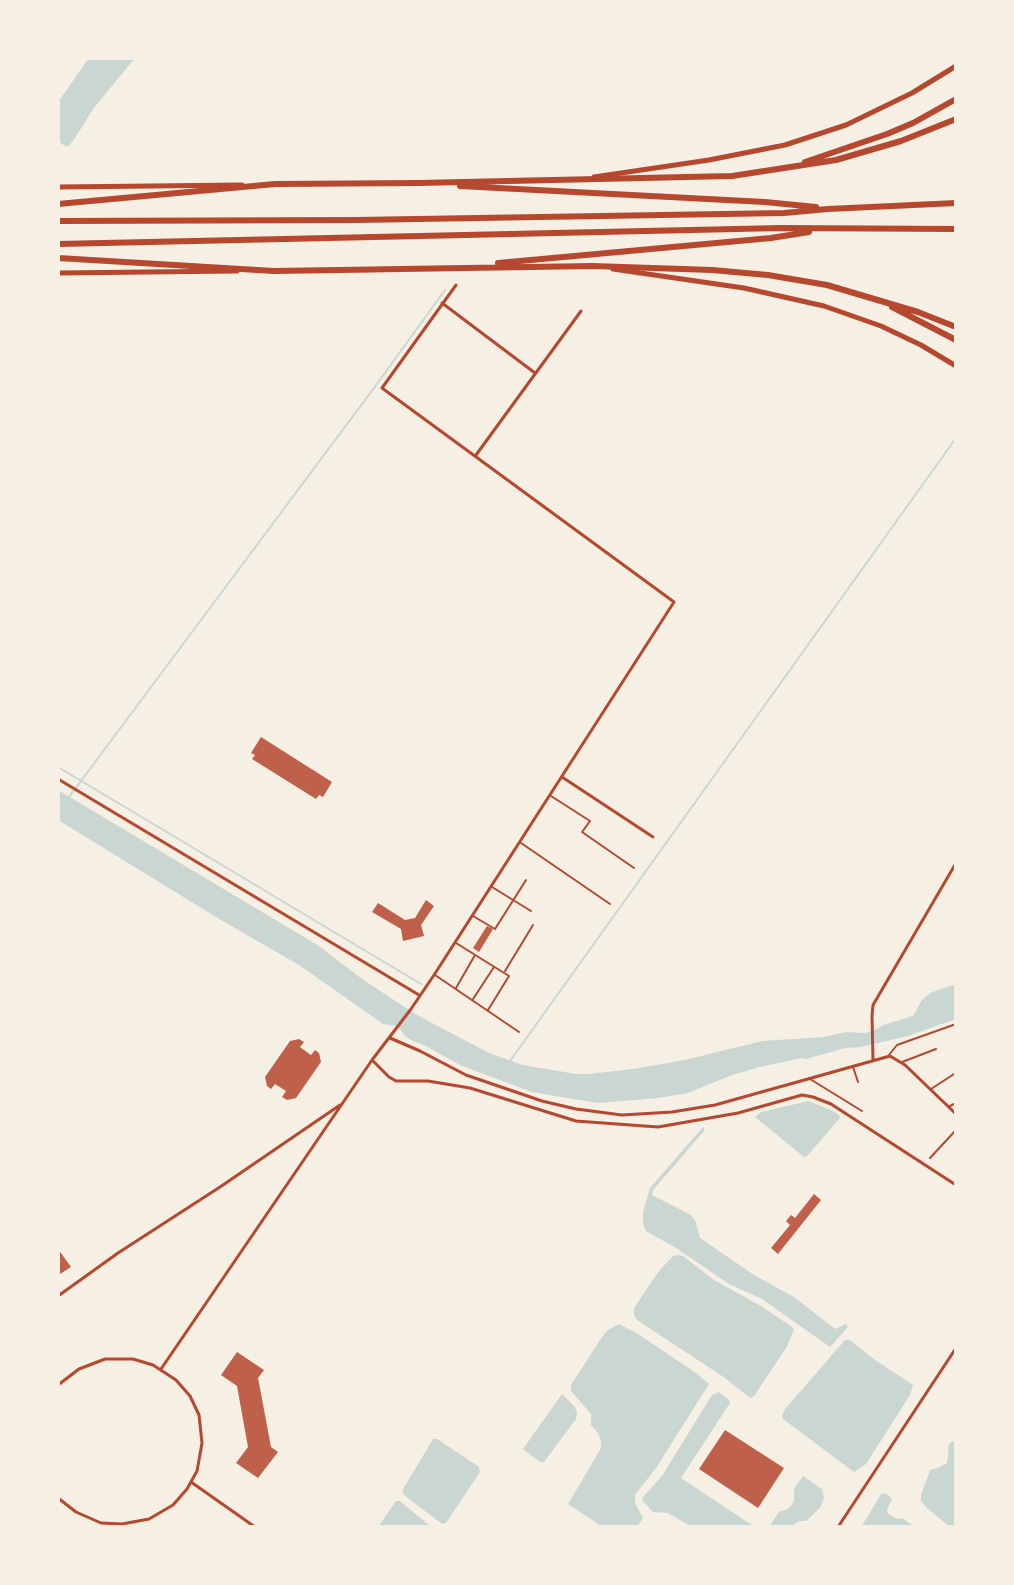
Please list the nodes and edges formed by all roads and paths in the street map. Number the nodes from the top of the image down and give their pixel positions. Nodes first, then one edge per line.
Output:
1 (956, 66) edge
2 (956, 99) edge
3 (956, 119) edge
4 (782, 169) junction
5 (576, 180) junction
6 (418, 183) junction
7 (275, 184) junction
8 (58, 187) edge
9 (956, 203) edge
10 (58, 204) edge
11 (828, 209) junction
12 (58, 221) edge
13 (826, 229) junction
14 (956, 229) edge
15 (58, 244) edge
16 (58, 258) edge
17 (593, 266) junction
18 (454, 267) junction
19 (274, 271) junction
20 (58, 273) edge
21 (456, 285) dead end
22 (875, 298) junction
23 (442, 303) junction
24 (581, 311) dead end
25 (956, 327) edge
26 (956, 340) edge
27 (956, 366) edge
28 (535, 373) junction
29 (476, 455) junction
30 (562, 777) junction
31 (60, 780) edge
32 (550, 795) junction
33 (653, 837) dead end
34 (520, 842) junction
35 (956, 863) edge
36 (634, 868) dead end
37 (526, 880) dead end
38 (491, 886) junction
39 (513, 900) junction
40 (610, 904) dead end
41 (531, 911) dead end
42 (472, 916) junction
43 (533, 925) dead end
44 (455, 942) junction
45 (476, 954) junction
46 (494, 966) junction
47 (504, 972) junction
48 (434, 975) junction
49 (455, 989) junction
50 (420, 996) junction
51 (473, 1000) junction
52 (488, 1010) junction
53 (956, 1024) edge
54 (519, 1032) dead end
55 (391, 1037) junction
56 (936, 1049) dead end
57 (889, 1056) junction
58 (873, 1057) junction
59 (372, 1060) junction
60 (901, 1062) junction
61 (853, 1066) junction
62 (954, 1074) edge
63 (809, 1079) junction
64 (858, 1082) dead end
65 (930, 1089) junction
66 (343, 1103) junction
67 (956, 1103) edge
68 (949, 1107) junction
69 (862, 1111) dead end
70 (956, 1114) edge
71 (956, 1130) edge
72 (930, 1158) dead end
73 (956, 1185) edge
74 (58, 1296) edge
75 (956, 1348) edge
76 (161, 1369) junction
77 (58, 1385) edge
78 (191, 1482) junction
79 (58, 1498) edge
80 (255, 1527) edge
81 (838, 1527) edge

1 - 5 main road
2 - 4 highway
3 - 4 highway
4 - 5 highway
5 - 6 highway
6 - 7 highway
6 - 11 highway
7 - 8 main road
7 - 10 highway
9 - 11 highway
11 - 12 highway
13 - 14 highway
13 - 15 highway
13 - 18 highway
16 - 19 highway
17 - 18 highway
17 - 22 highway
17 - 27 main road
18 - 19 highway
19 - 20 main road
21 - 23 street
22 - 25 highway
22 - 26 highway
23 - 28 street
23 - 29 street
24 - 28 street
28 - 29 street
29 - 30 street
30 - 32 street
30 - 33 street
31 - 50 street
32 - 34 street
32 - 36 lane
34 - 38 street
34 - 40 lane
35 - 58 street
37 - 39 lane
38 - 39 lane
38 - 42 street
39 - 41 lane
39 - 42 lane
42 - 44 street
43 - 47 lane
44 - 45 lane
44 - 48 street
45 - 46 lane
45 - 49 lane
46 - 47 lane
46 - 51 lane
47 - 52 lane
48 - 49 lane
48 - 50 street
49 - 51 lane
50 - 55 street
51 - 52 lane
52 - 54 lane
53 - 57 lane
55 - 59 street
55 - 63 street
56 - 60 lane
57 - 58 street
57 - 60 street
58 - 61 street
59 - 66 street
59 - 73 street
60 - 65 street
61 - 63 street
61 - 64 lane
62 - 65 lane
63 - 69 lane
65 - 68 street
66 - 74 street
66 - 76 street
67 - 68 lane
68 - 70 street
71 - 72 lane
75 - 81 street
76 - 77 street
76 - 78 street
78 - 79 street
78 - 80 street

